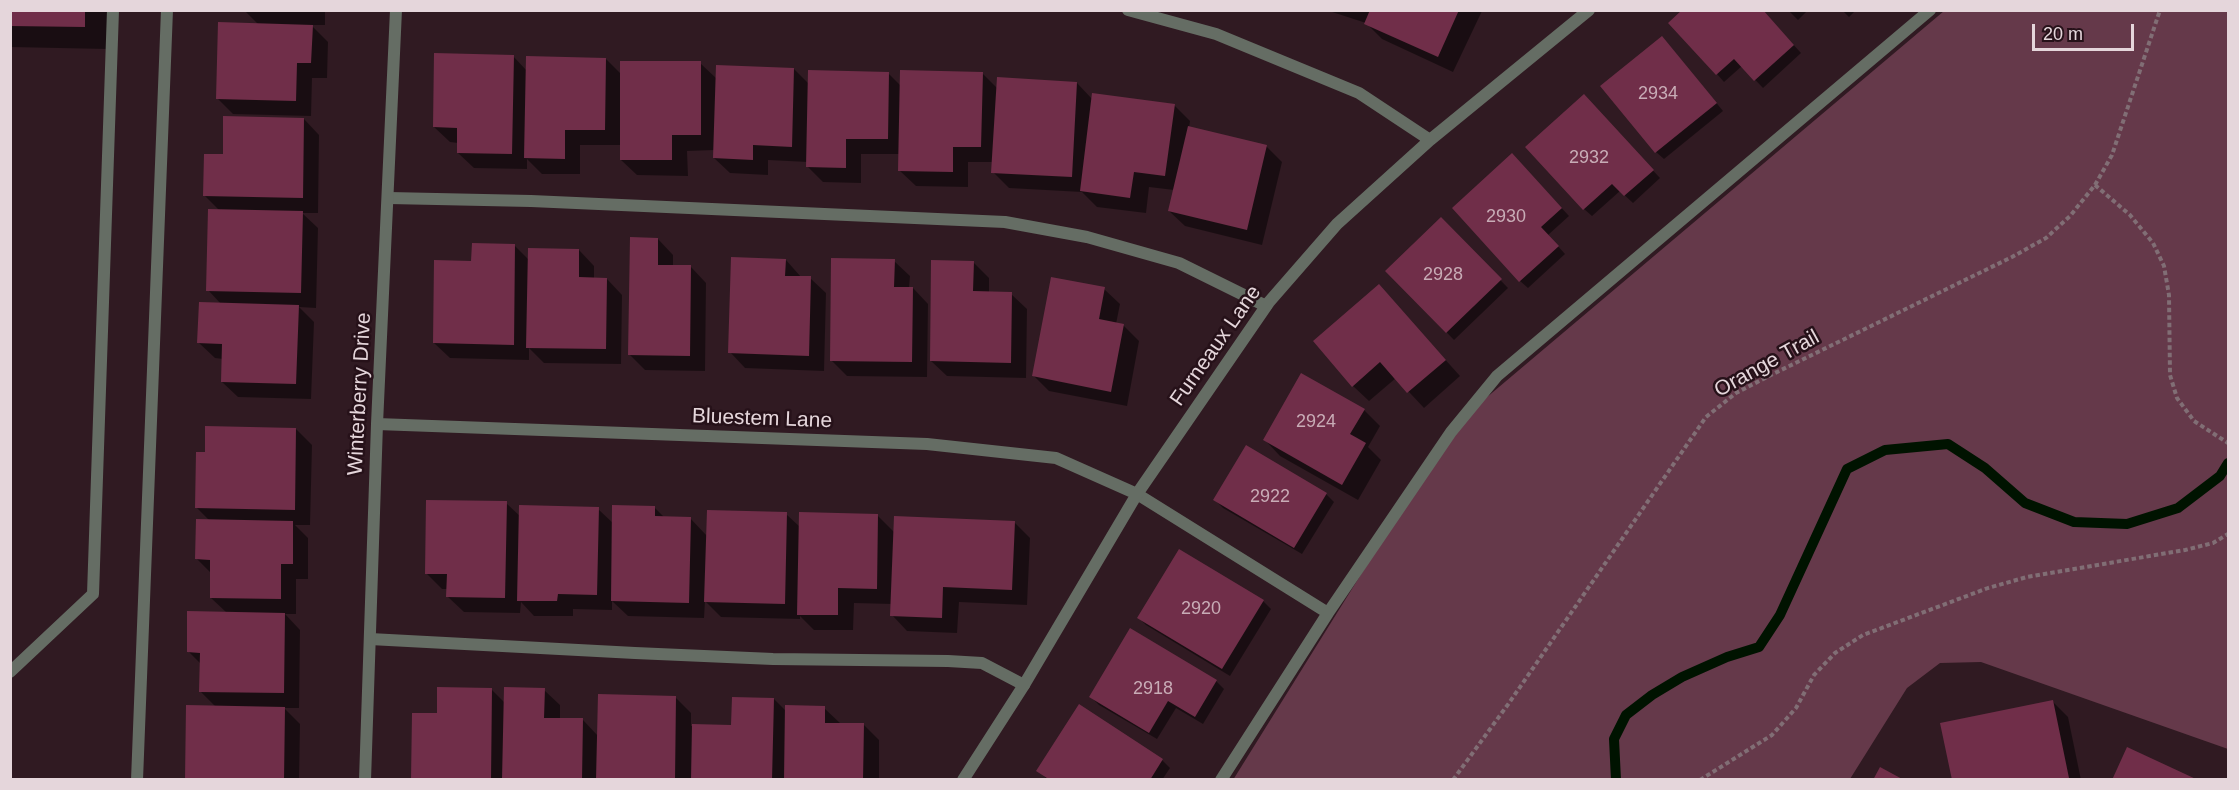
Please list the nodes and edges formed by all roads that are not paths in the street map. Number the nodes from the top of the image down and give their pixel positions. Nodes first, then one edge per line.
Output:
1 (113, 10) edge
2 (167, 10) edge
3 (396, 10) edge
4 (1128, 10) edge
5 (1589, 10) edge
6 (1930, 10) edge
7 (1430, 140) junction
8 (389, 198) junction
9 (1266, 306) junction
10 (377, 424) junction
11 (1137, 494) junction
12 (1328, 613) junction
13 (370, 639) junction
14 (10, 672) edge
15 (1024, 685) junction
16 (137, 780) edge
17 (365, 780) edge
18 (963, 780) edge
19 (1221, 780) edge

1 - 14 street
2 - 16 street
3 - 8 street, Winterberry Drive
4 - 7 street
5 - 7 street, Furneaux Lane
6 - 12 street
7 - 9 street, Furneaux Lane
8 - 9 street
8 - 10 street, Winterberry Drive
9 - 11 street, Furneaux Lane
10 - 11 street, Bluestem Lane
10 - 13 street, Winterberry Drive
11 - 12 street, Bluestem Lane
11 - 15 street, Furneaux Lane
12 - 19 street
13 - 15 street
13 - 17 street, Winterberry Drive
15 - 18 street, Furneaux Lane

